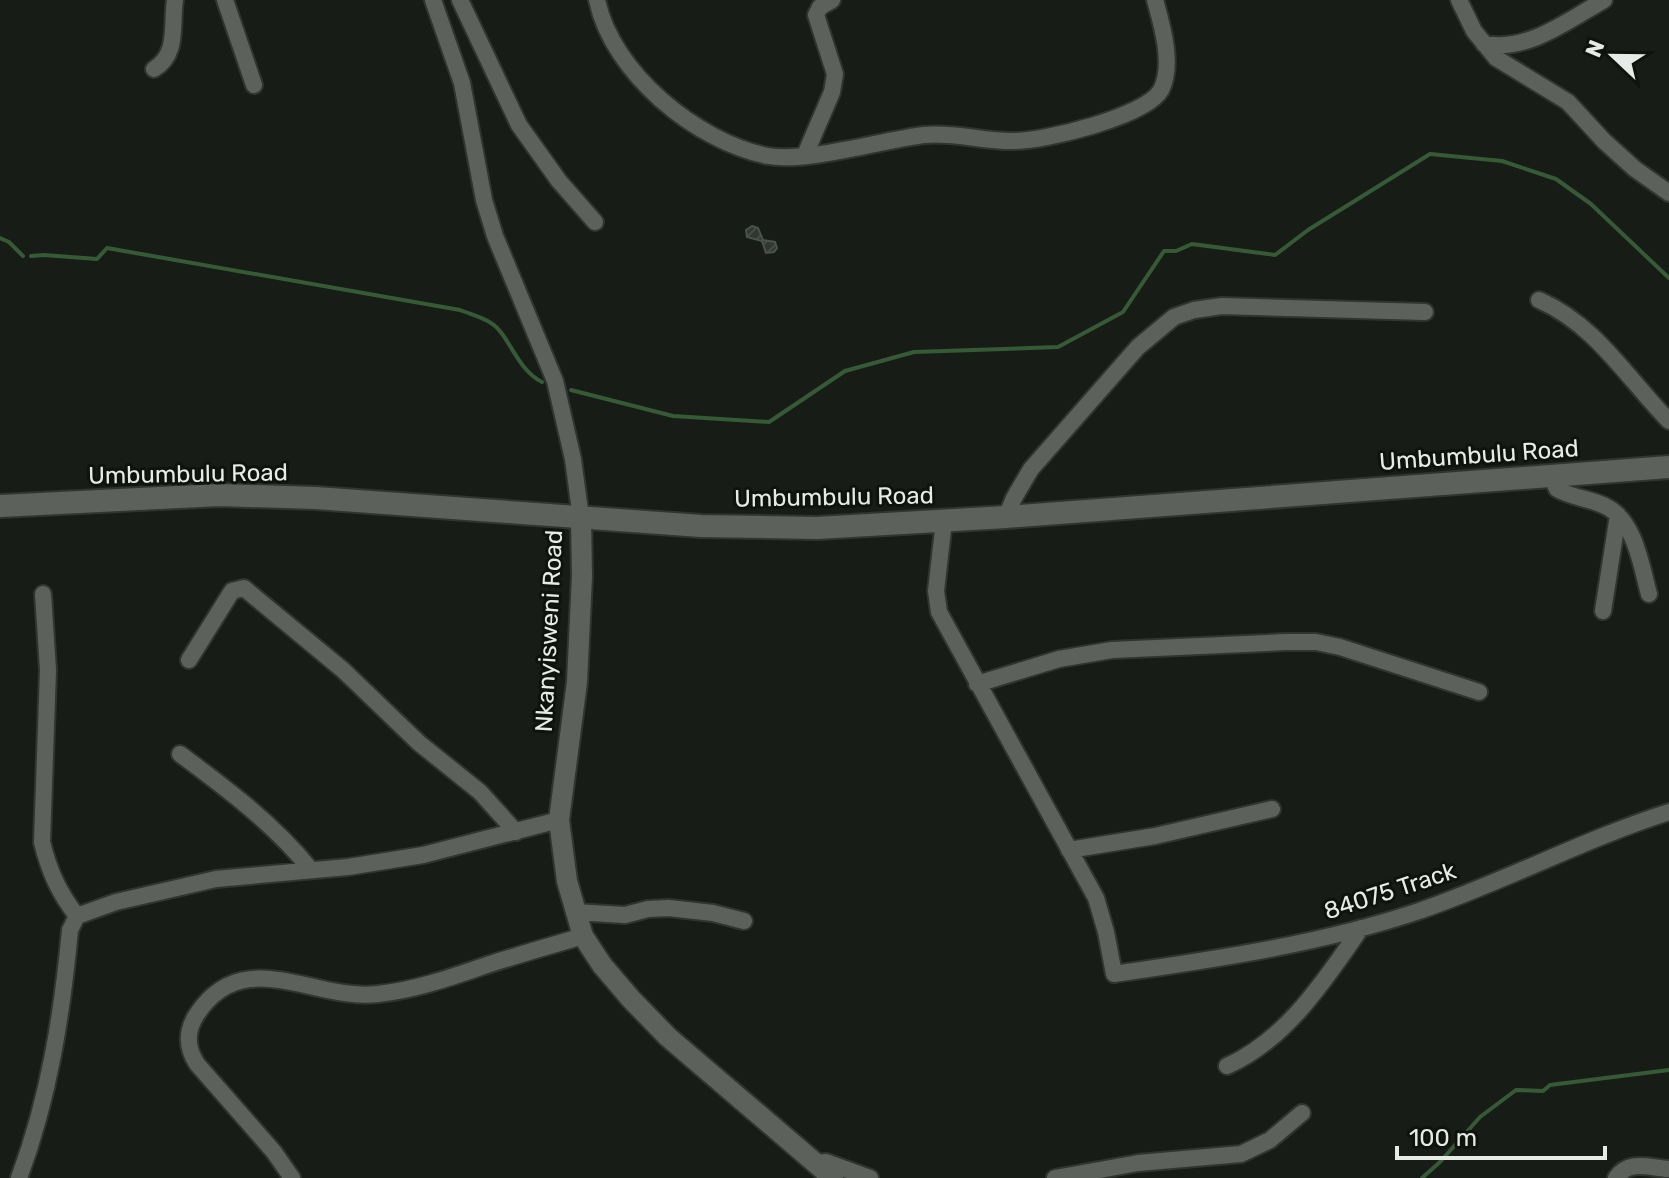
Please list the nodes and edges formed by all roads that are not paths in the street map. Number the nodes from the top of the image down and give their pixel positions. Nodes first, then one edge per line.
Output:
1 (175, 0) edge
2 (225, 0) edge
3 (433, 0) edge
4 (460, 0) edge
5 (597, 0) edge
6 (832, 0) edge
7 (1155, 0) edge
8 (1459, 0) edge
9 (1604, 0) edge
10 (1484, 44) junction
11 (154, 69) dead end
12 (254, 85) dead end
13 (805, 155) junction
14 (1669, 193) edge
15 (595, 222) dead end
16 (1539, 300) dead end
17 (1425, 312) dead end
18 (1669, 421) edge
19 (1669, 467) edge
20 (1551, 476) junction
21 (0, 506) edge
22 (1618, 515) junction
23 (1006, 517) junction
24 (581, 518) junction
25 (944, 521) junction
26 (43, 594) dead end
27 (1649, 594) dead end
28 (1603, 611) dead end
29 (189, 660) dead end
30 (977, 684) junction
31 (1479, 692) dead end
32 (180, 754) dead end
33 (1272, 809) dead end
34 (1669, 812) edge
35 (559, 820) junction
36 (516, 832) junction
37 (1069, 850) junction
38 (311, 870) junction
39 (574, 912) junction
40 (77, 916) junction
41 (744, 921) dead end
42 (1361, 928) junction
43 (583, 936) junction
44 (1227, 1066) dead end
45 (1302, 1113) dead end
46 (813, 1163) junction
47 (1669, 1169) edge
48 (19, 1178) edge
49 (292, 1178) edge
50 (833, 1178) edge
51 (870, 1178) edge
52 (1055, 1178) edge
53 (1616, 1178) edge

1 - 11 street
2 - 12 street
3 - 24 street, Nkanyisweni Road
4 - 15 street
5 - 13 street
6 - 13 street
7 - 13 street
8 - 10 street
9 - 10 street
10 - 14 street
16 - 18 street
17 - 23 street
19 - 20 main road, Umbumbulu Road
20 - 22 street
20 - 23 main road, Umbumbulu Road
21 - 24 main road, Umbumbulu Road
22 - 27 street
22 - 28 street
23 - 25 main road, Umbumbulu Road
24 - 25 main road, Umbumbulu Road
24 - 35 street, Nkanyisweni Road
25 - 30 street
26 - 40 street
29 - 36 street
30 - 31 street
30 - 37 street
32 - 38 street
33 - 37 street
34 - 42 street, 84075 Track
35 - 36 street
35 - 39 street, Nkanyisweni Road
36 - 38 street
37 - 42 street, 84075 Track
38 - 40 street
39 - 41 street
39 - 43 street, Nkanyisweni Road
40 - 48 street
42 - 44 street
43 - 46 street, Nkanyisweni Road
43 - 49 street
45 - 52 street
46 - 50 street, Nkanyisweni Road
46 - 51 street
47 - 53 street

